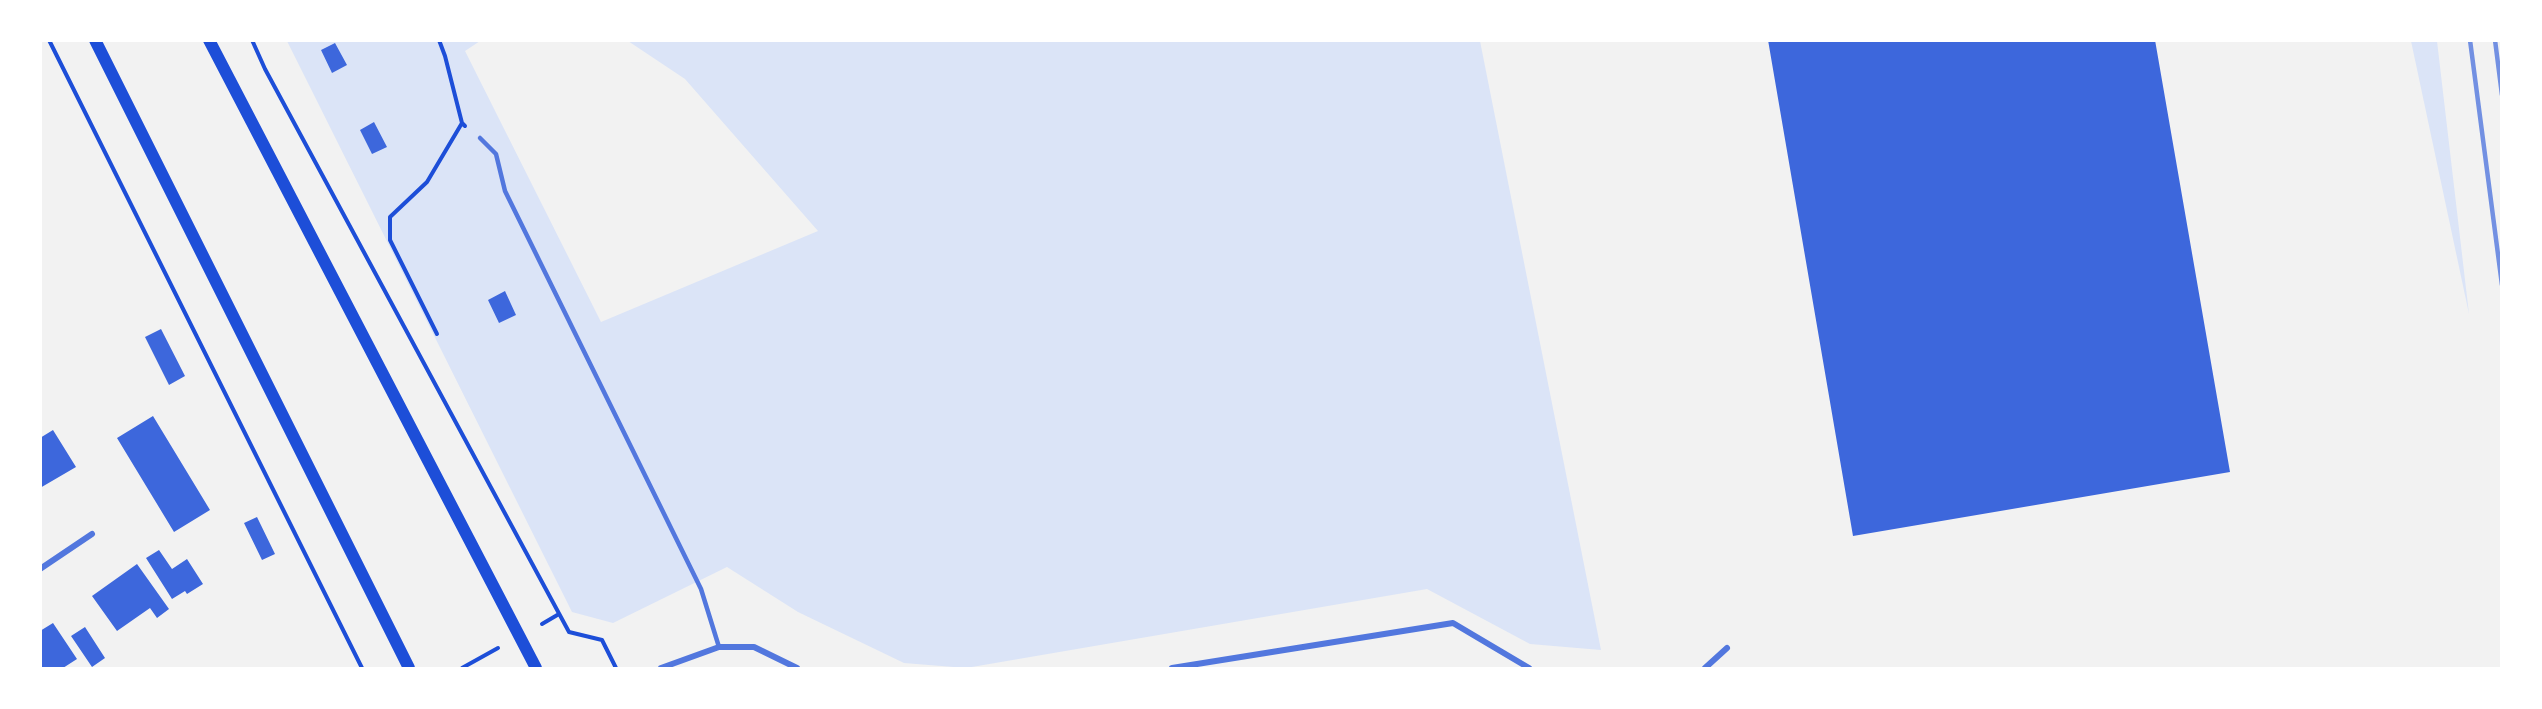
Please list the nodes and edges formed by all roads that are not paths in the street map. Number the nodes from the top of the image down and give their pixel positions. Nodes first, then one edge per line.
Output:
1 (95, 40) edge
2 (209, 40) edge
3 (480, 138) road end
4 (92, 534) dead end
5 (40, 569) edge
6 (718, 647) junction
7 (1727, 648) dead end
8 (409, 669) edge
9 (536, 669) edge
10 (661, 669) edge
11 (797, 669) edge
12 (1172, 669) edge
13 (1529, 669) edge
14 (1705, 669) edge

1 - 8 main road
2 - 9 main road
3 - 6 lane
4 - 5 street
6 - 10 street
6 - 11 street
7 - 14 street
12 - 13 street

